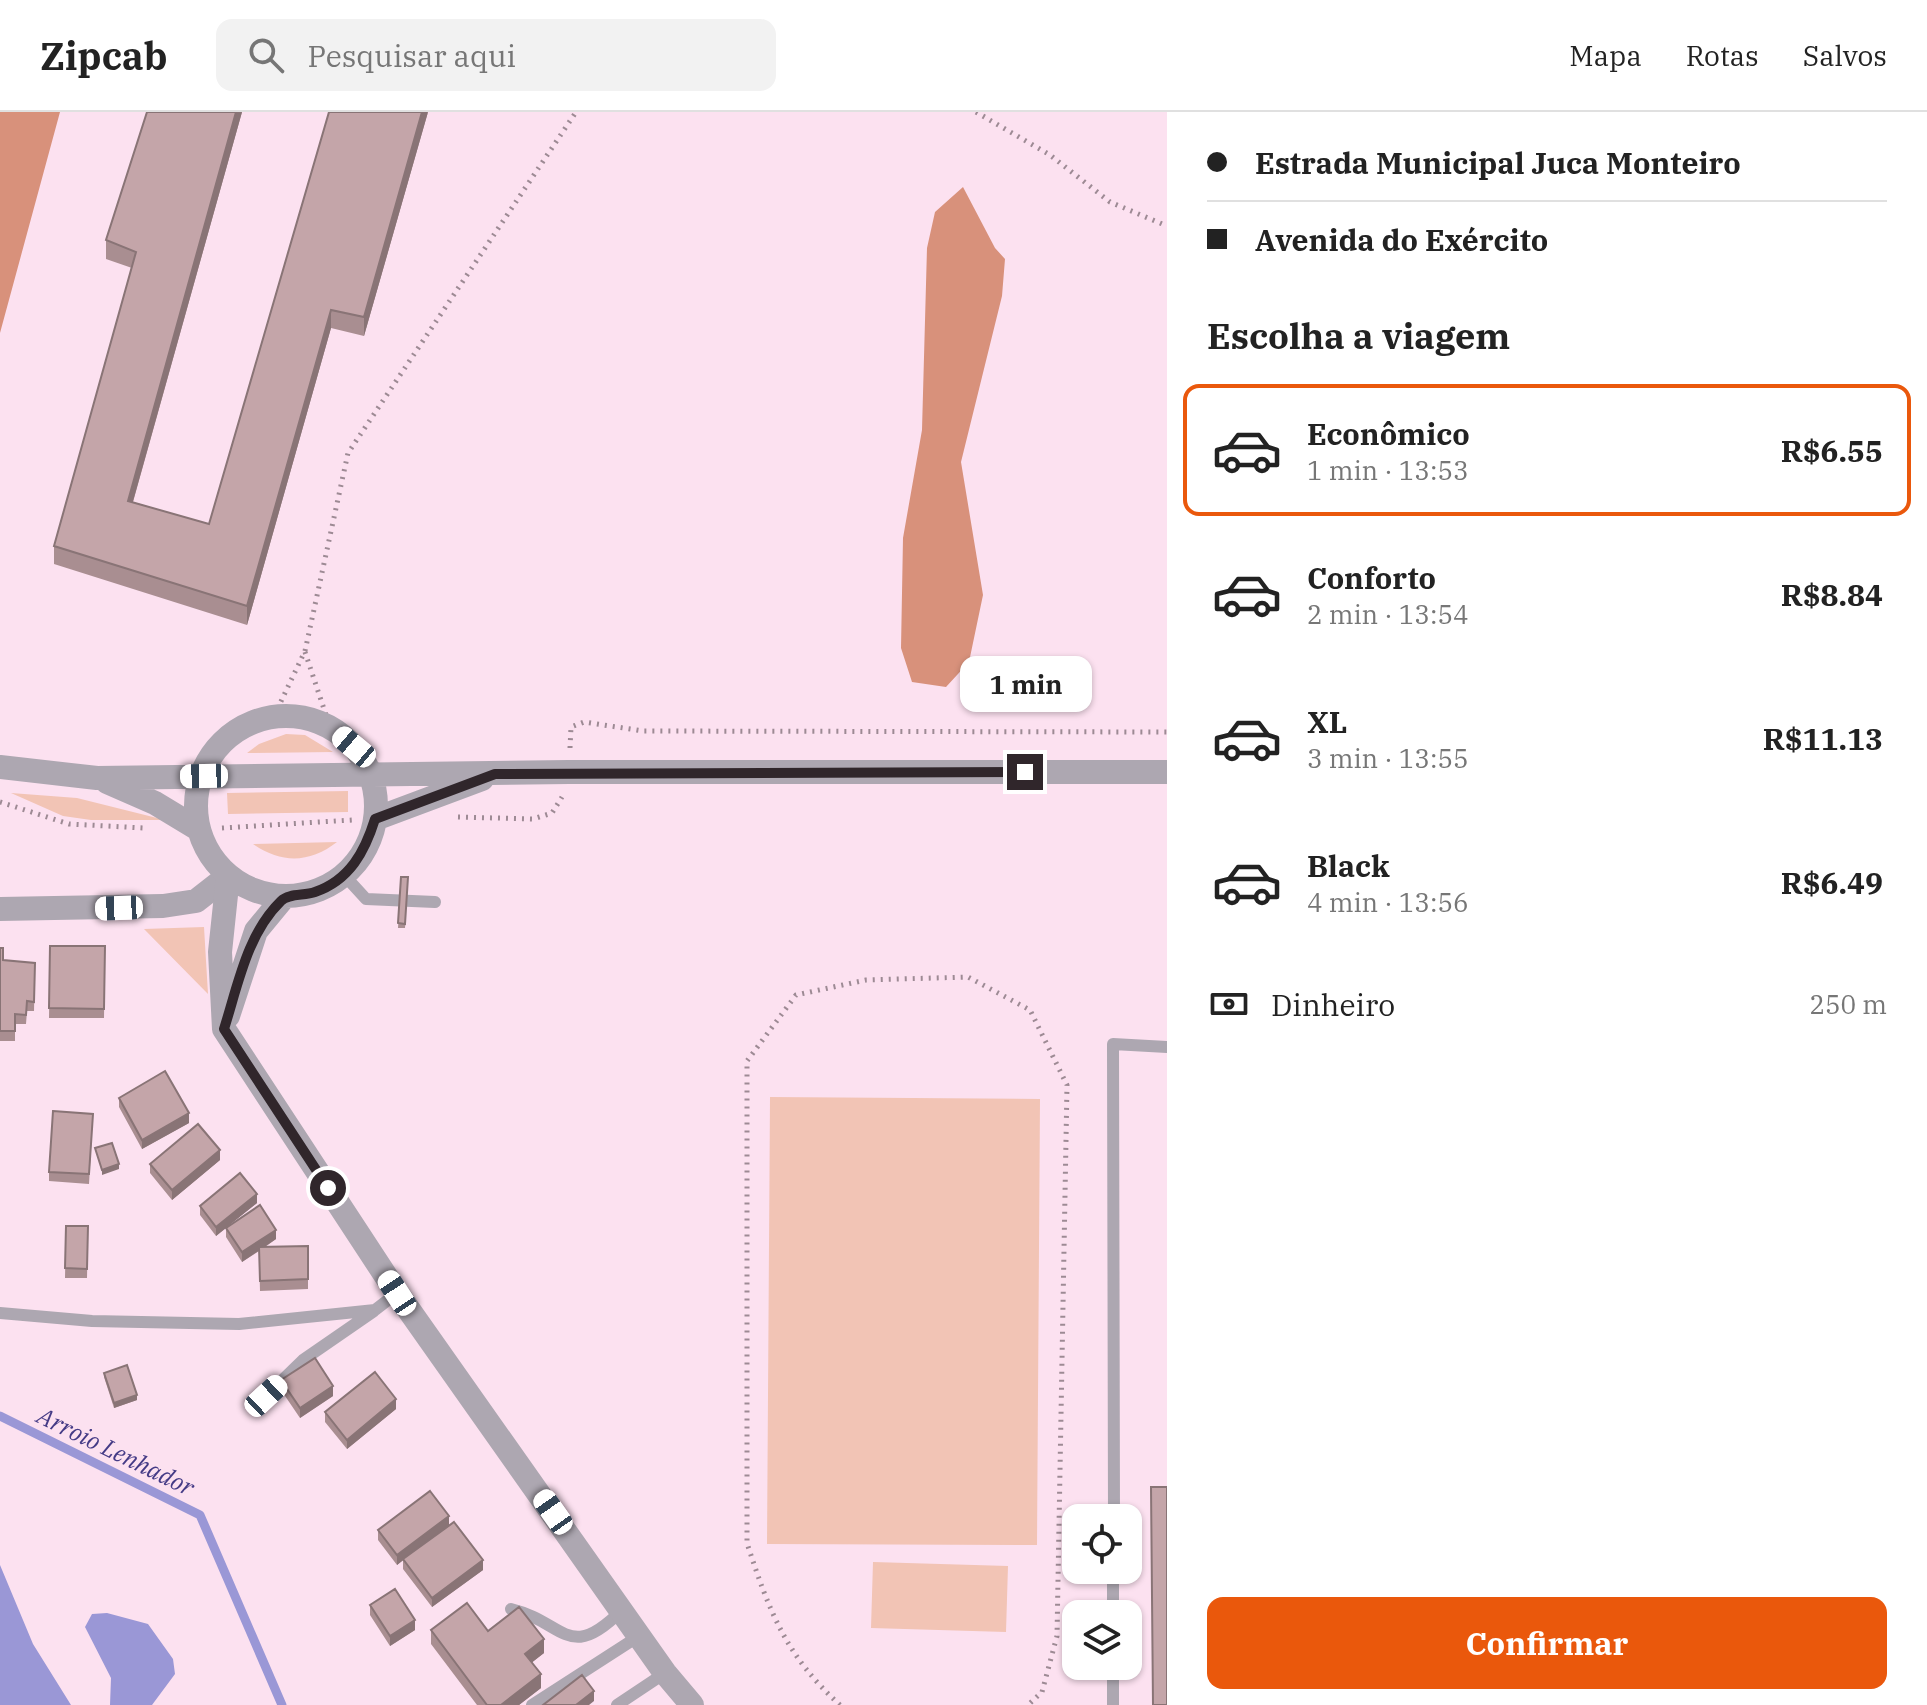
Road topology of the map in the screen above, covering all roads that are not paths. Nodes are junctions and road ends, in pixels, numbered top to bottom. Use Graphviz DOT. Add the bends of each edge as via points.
graph roads {
  1 [pos="0,767"];
  2 [pos="1167,772"];
  3 [pos="495,774"];
  4 [pos="370,775"];
  5 [pos="204,776"];
  6 [pos="97,778"];
  7 [pos="375,819"];
  8 [pos="198,829"];
  9 [pos="344,875"];
  10 [pos="228,876"];
  11 [pos="284,897"];
  12 [pos="435,902"];
  13 [pos="0,909"];
  14 [pos="224,1029"];
  15 [pos="1167,1047"];
  16 [pos="397,1293"];
  17 [pos="375,1310"];
  18 [pos="0,1313"];
  19 [pos="266,1396"];
  20 [pos="1114,1504"];
  21 [pos="511,1609"];
  22 [pos="622,1610"];
  23 [pos="639,1636"];
  24 [pos="665,1673"];
  25 [pos="1113,1680"];
  26 [pos="689,1704"];
  27 [pos="532,1705"];
  28 [pos="617,1705"];
  29 [pos="1113,1705"];
  1 -- 6 [label="street"];
  2 -- 3 [label="street"];
  3 -- 4 [label="street"];
  3 -- 7 [label="street"];
  4 -- 5 [label="street"];
  4 -- 5 [label="street" via="354,747 330,727 302,716 274,716 223,738"];
  4 -- 7 [label="street"];
  5 -- 6 [label="street"];
  5 -- 8 [label="street" via="195,798"];
  6 -- 8 [label="street"];
  7 -- 9 [label="street" via="365,850"];
  8 -- 10 [label="street" via="209,855"];
  9 -- 11 [label="street" via="316,892"];
  9 -- 12 [label="lane" via="366,899"];
  10 -- 11 [label="street" via="254,892"];
  10 -- 13 [label="street" via="196,901"];
  10 -- 14 [label="street" via="220,952"];
  11 -- 14 [label="street" via="256,931"];
  14 -- 16 [label="street"];
  15 -- 20 [label="lane" via="1113,1044"];
  16 -- 17 [label="lane"];
  16 -- 22 [label="street"];
  17 -- 18 [label="lane" via="239,1324"];
  17 -- 19 [label="lane" via="303,1360"];
  21 -- 22 [label="lane" via="566,1635 586,1637"];
  22 -- 23 [label="street"];
  23 -- 24 [label="street"];
  23 -- 27 [label="lane"];
  24 -- 26 [label="street"];
  24 -- 28 [label="lane"];
  25 -- 29 [label="lane"];
}
